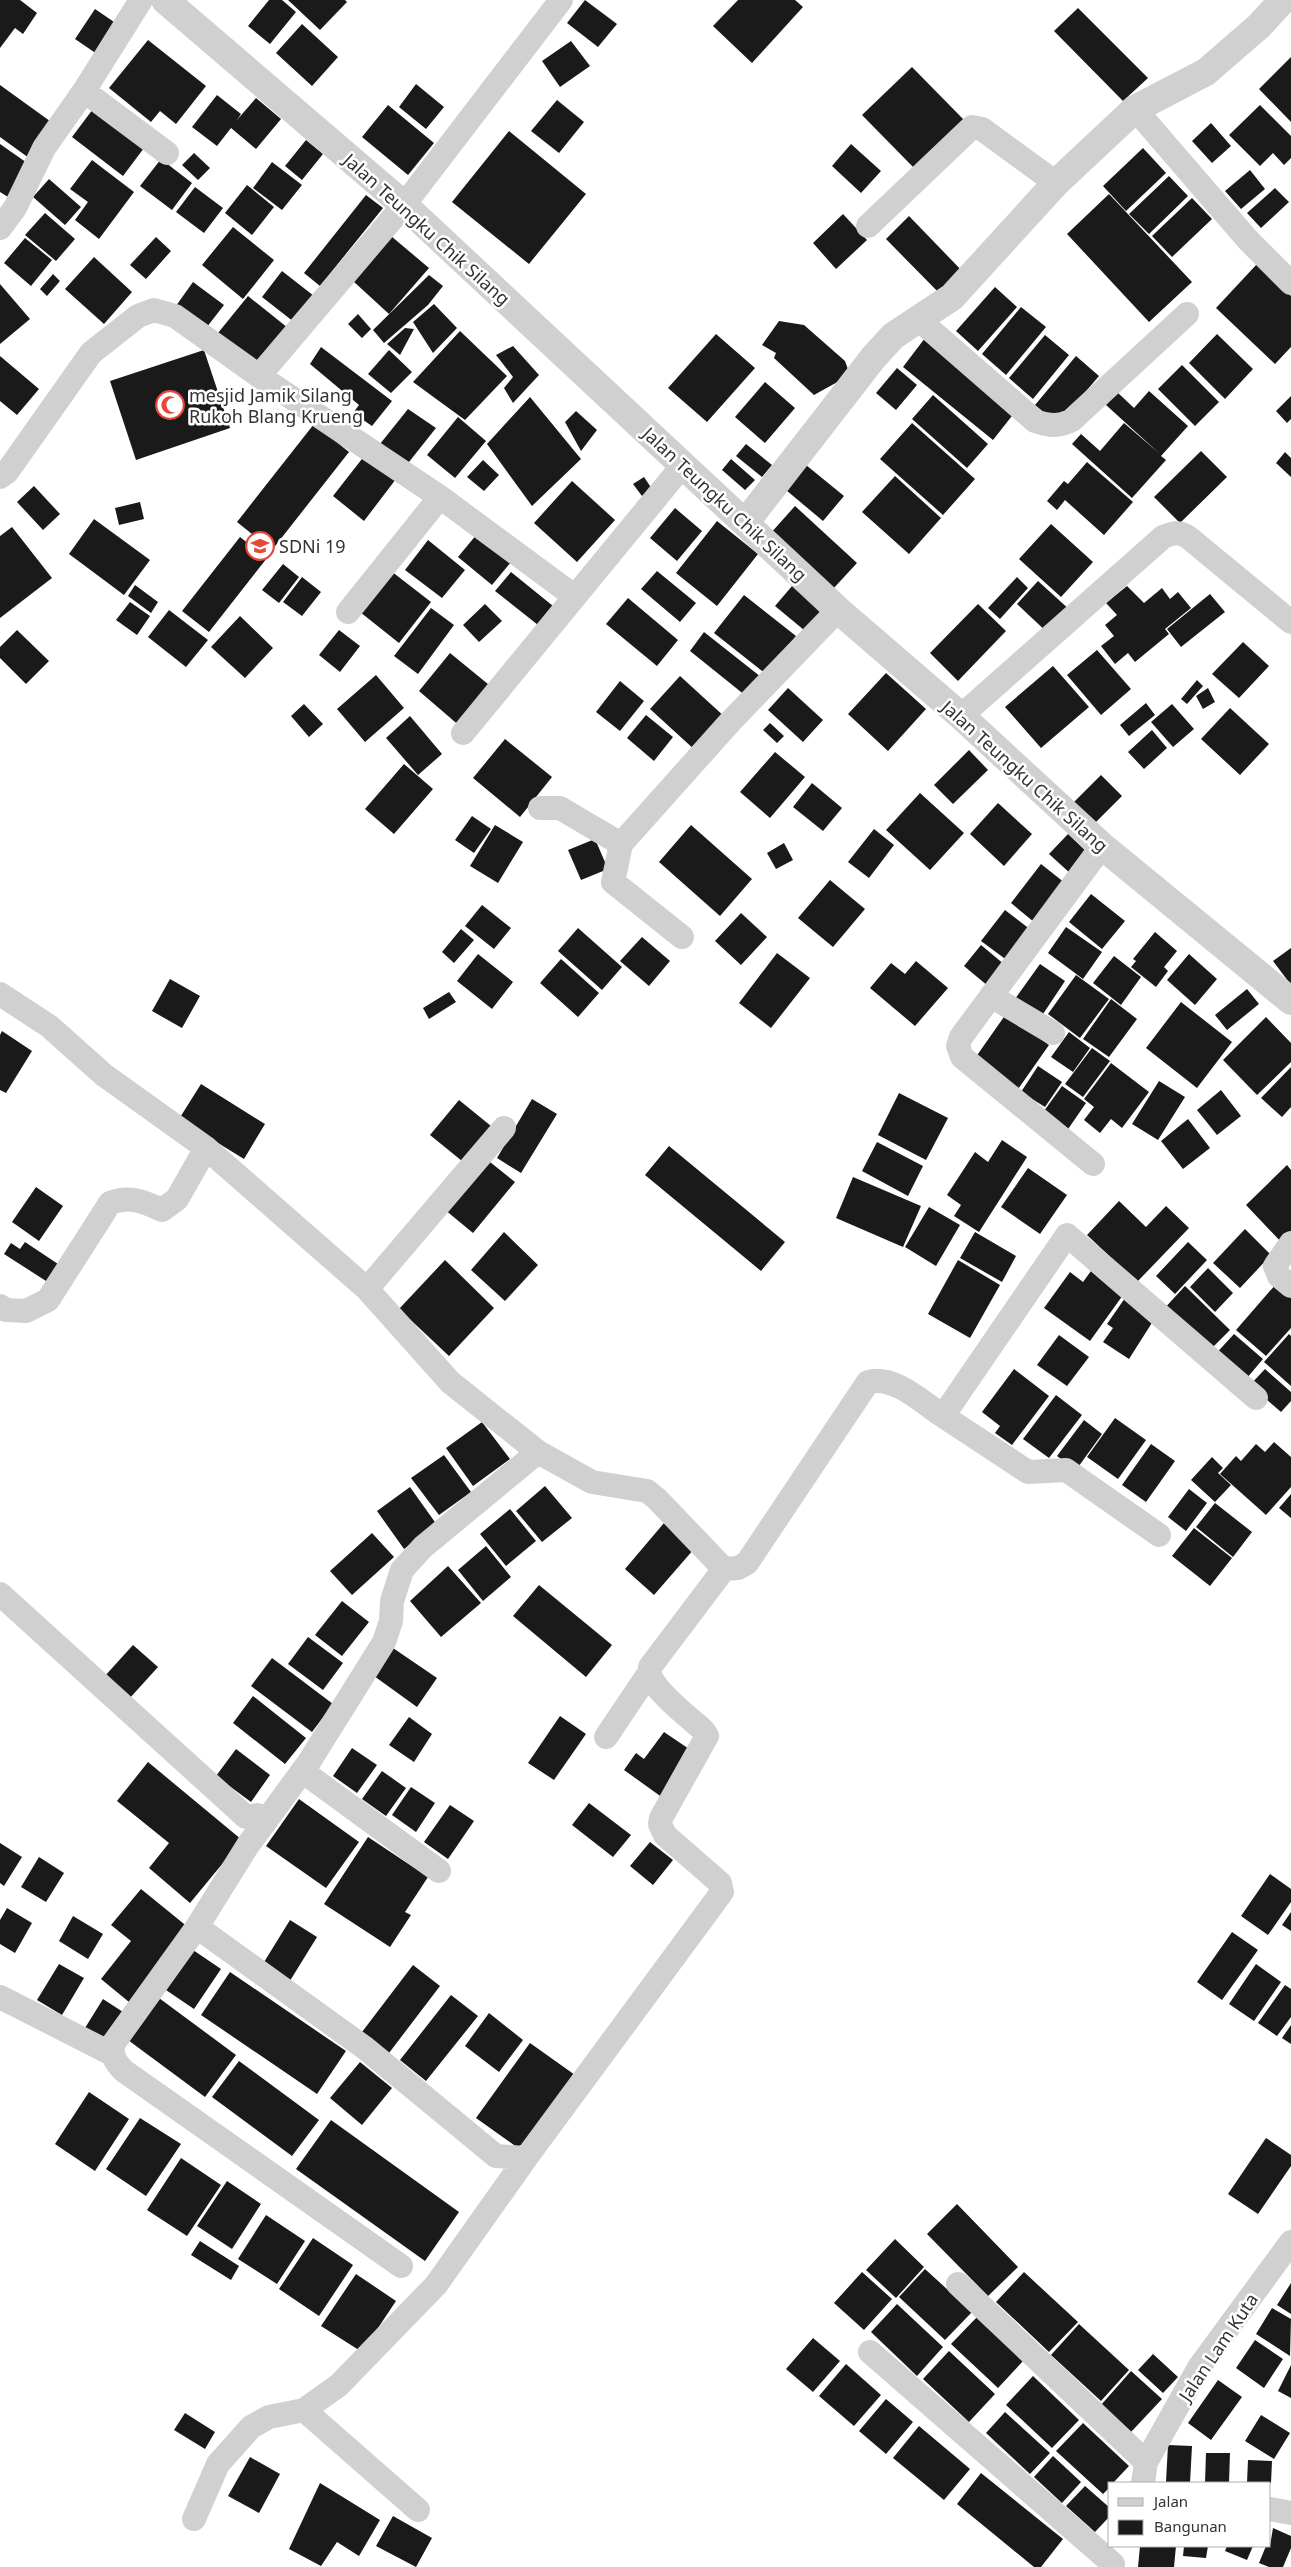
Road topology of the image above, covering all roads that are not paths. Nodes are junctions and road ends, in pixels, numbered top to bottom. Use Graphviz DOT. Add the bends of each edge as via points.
graph roads {
  1 [pos="141,0"];
  2 [pos="165,0"];
  3 [pos="561,0"];
  4 [pos="1283,0"];
  5 [pos="84,91"];
  6 [pos="1134,109"];
  7 [pos="167,153"];
  8 [pos="1056,183"];
  9 [pos="404,205"];
  10 [pos="868,226"];
  11 [pos="0,228"];
  12 [pos="1291,283"];
  13 [pos="1187,314"];
  14 [pos="919,320"];
  15 [pos="259,376"];
  16 [pos="683,465"];
  17 [pos="0,477"];
  18 [pos="440,497"];
  19 [pos="745,523"];
  20 [pos="574,596"];
  21 [pos="838,610"];
  22 [pos="348,612"];
  23 [pos="1291,622"];
  24 [pos="961,716"];
  25 [pos="463,733"];
  26 [pos="540,808"];
  27 [pos="621,844"];
  28 [pos="1102,846"];
  29 [pos="682,937"];
  30 [pos="0,994"];
  31 [pos="991,996"];
  32 [pos="1291,1001"];
  33 [pos="1053,1033"];
  34 [pos="504,1128"];
  35 [pos="206,1148"];
  36 [pos="1093,1164"];
  37 [pos="1291,1243"];
  38 [pos="1291,1286"];
  39 [pos="367,1289"];
  40 [pos="0,1306"];
  41 [pos="1256,1398"];
  42 [pos="944,1416"];
  43 [pos="538,1452"];
  44 [pos="1159,1535"];
  45 [pos="724,1569"];
  46 [pos="0,1594"];
  47 [pos="649,1673"];
  48 [pos="606,1737"];
  49 [pos="302,1771"];
  50 [pos="268,1818"];
  51 [pos="439,1871"];
  52 [pos="197,1927"];
  53 [pos="0,1997"];
  54 [pos="112,2054"];
  55 [pos="526,2158"];
  56 [pos="1291,2242"];
  57 [pos="402,2266"];
  58 [pos="958,2284"];
  59 [pos="870,2352"];
  60 [pos="304,2410"];
  61 [pos="1144,2473"];
  62 [pos="1271,2509"];
  63 [pos="418,2510"];
  64 [pos="1291,2513"];
  65 [pos="194,2520"];
  66 [pos="1115,2559"];
  1 -- 5 [label="street"];
  2 -- 9 [label="street, Jalan Teungku Chik Silang"];
  3 -- 9 [label="street"];
  4 -- 6 [label="street" via="1259,26 1206,72"];
  5 -- 7 [label="street"];
  5 -- 11 [label="street" via="44,148 15,208"];
  6 -- 8 [label="street"];
  6 -- 12 [label="street" via="1248,240"];
  8 -- 10 [label="street" via="982,129 972,126"];
  8 -- 14 [label="street" via="952,297"];
  9 -- 15 [label="street"];
  9 -- 16 [label="street, Jalan Teungku Chik Silang"];
  13 -- 14 [label="street" via="1072,420 1063,425 1047,426 1028,415"];
  14 -- 19 [label="street" via="893,336 873,358"];
  15 -- 17 [label="street" via="175,316 154,310 138,316 90,353 7,472"];
  15 -- 18 [label="street"];
  16 -- 19 [label="street, Jalan Teungku Chik Silang"];
  16 -- 20 [label="street"];
  18 -- 20 [label="street"];
  18 -- 22 [label="street"];
  19 -- 21 [label="street, Jalan Teungku Chik Silang"];
  20 -- 25 [label="street"];
  21 -- 24 [label="street, Jalan Teungku Chik Silang"];
  21 -- 27 [label="street" via="730,722"];
  23 -- 24 [label="street" via="1188,537 1180,532 1173,533 1163,537"];
  24 -- 28 [label="street, Jalan Teungku Chik Silang"];
  26 -- 27 [label="street" via="560,808"];
  27 -- 29 [label="street" via="613,882"];
  28 -- 31 [label="street"];
  28 -- 32 [label="street, Jalan Teungku Chik Silang"];
  30 -- 35 [label="street" via="50,1026 104,1075"];
  31 -- 33 [label="street"];
  31 -- 36 [label="street" via="961,1037 958,1046 962,1056"];
  34 -- 39 [label="street"];
  35 -- 39 [label="street"];
  35 -- 40 [label="street" via="177,1199 162,1210 138,1200 123,1198 110,1203 48,1300 26,1310 6,1310"];
  37 -- 38 [label="street" via="1275,1266"];
  39 -- 43 [label="street" via="450,1382"];
  41 -- 42 [label="street" via="1067,1235"];
  42 -- 44 [label="street" via="1028,1472 1066,1470"];
  42 -- 45 [label="street" via="891,1383 878,1379 868,1382 747,1563 738,1568"];
  43 -- 45 [label="street" via="592,1482 647,1491"];
  43 -- 49 [label="street" via="423,1547 402,1570 384,1642"];
  45 -- 47 [label="street" via="650,1667"];
  46 -- 50 [label="street" via="246,1817"];
  47 -- 48 [label="street"];
  47 -- 55 [label="street" via="656,1686 707,1736 661,1818 661,1830 720,1883 722,1892"];
  49 -- 50 [label="street"];
  49 -- 51 [label="street"];
  50 -- 52 [label="street"];
  52 -- 54 [label="street" via="113,2044"];
  52 -- 55 [label="street" via="365,2048 496,2156"];
  53 -- 54 [label="street"];
  54 -- 57 [label="street" via="115,2063 124,2071"];
  55 -- 60 [label="street" via="436,2285 339,2385"];
  56 -- 61 [label="street, Jalan Lam Kuta" via="1200,2366"];
  58 -- 61 [label="street"];
  59 -- 66 [label="street"];
  60 -- 63 [label="street"];
  60 -- 65 [label="street" via="269,2416 251,2427 218,2464"];
  62 -- 64 [label="street"];
}
